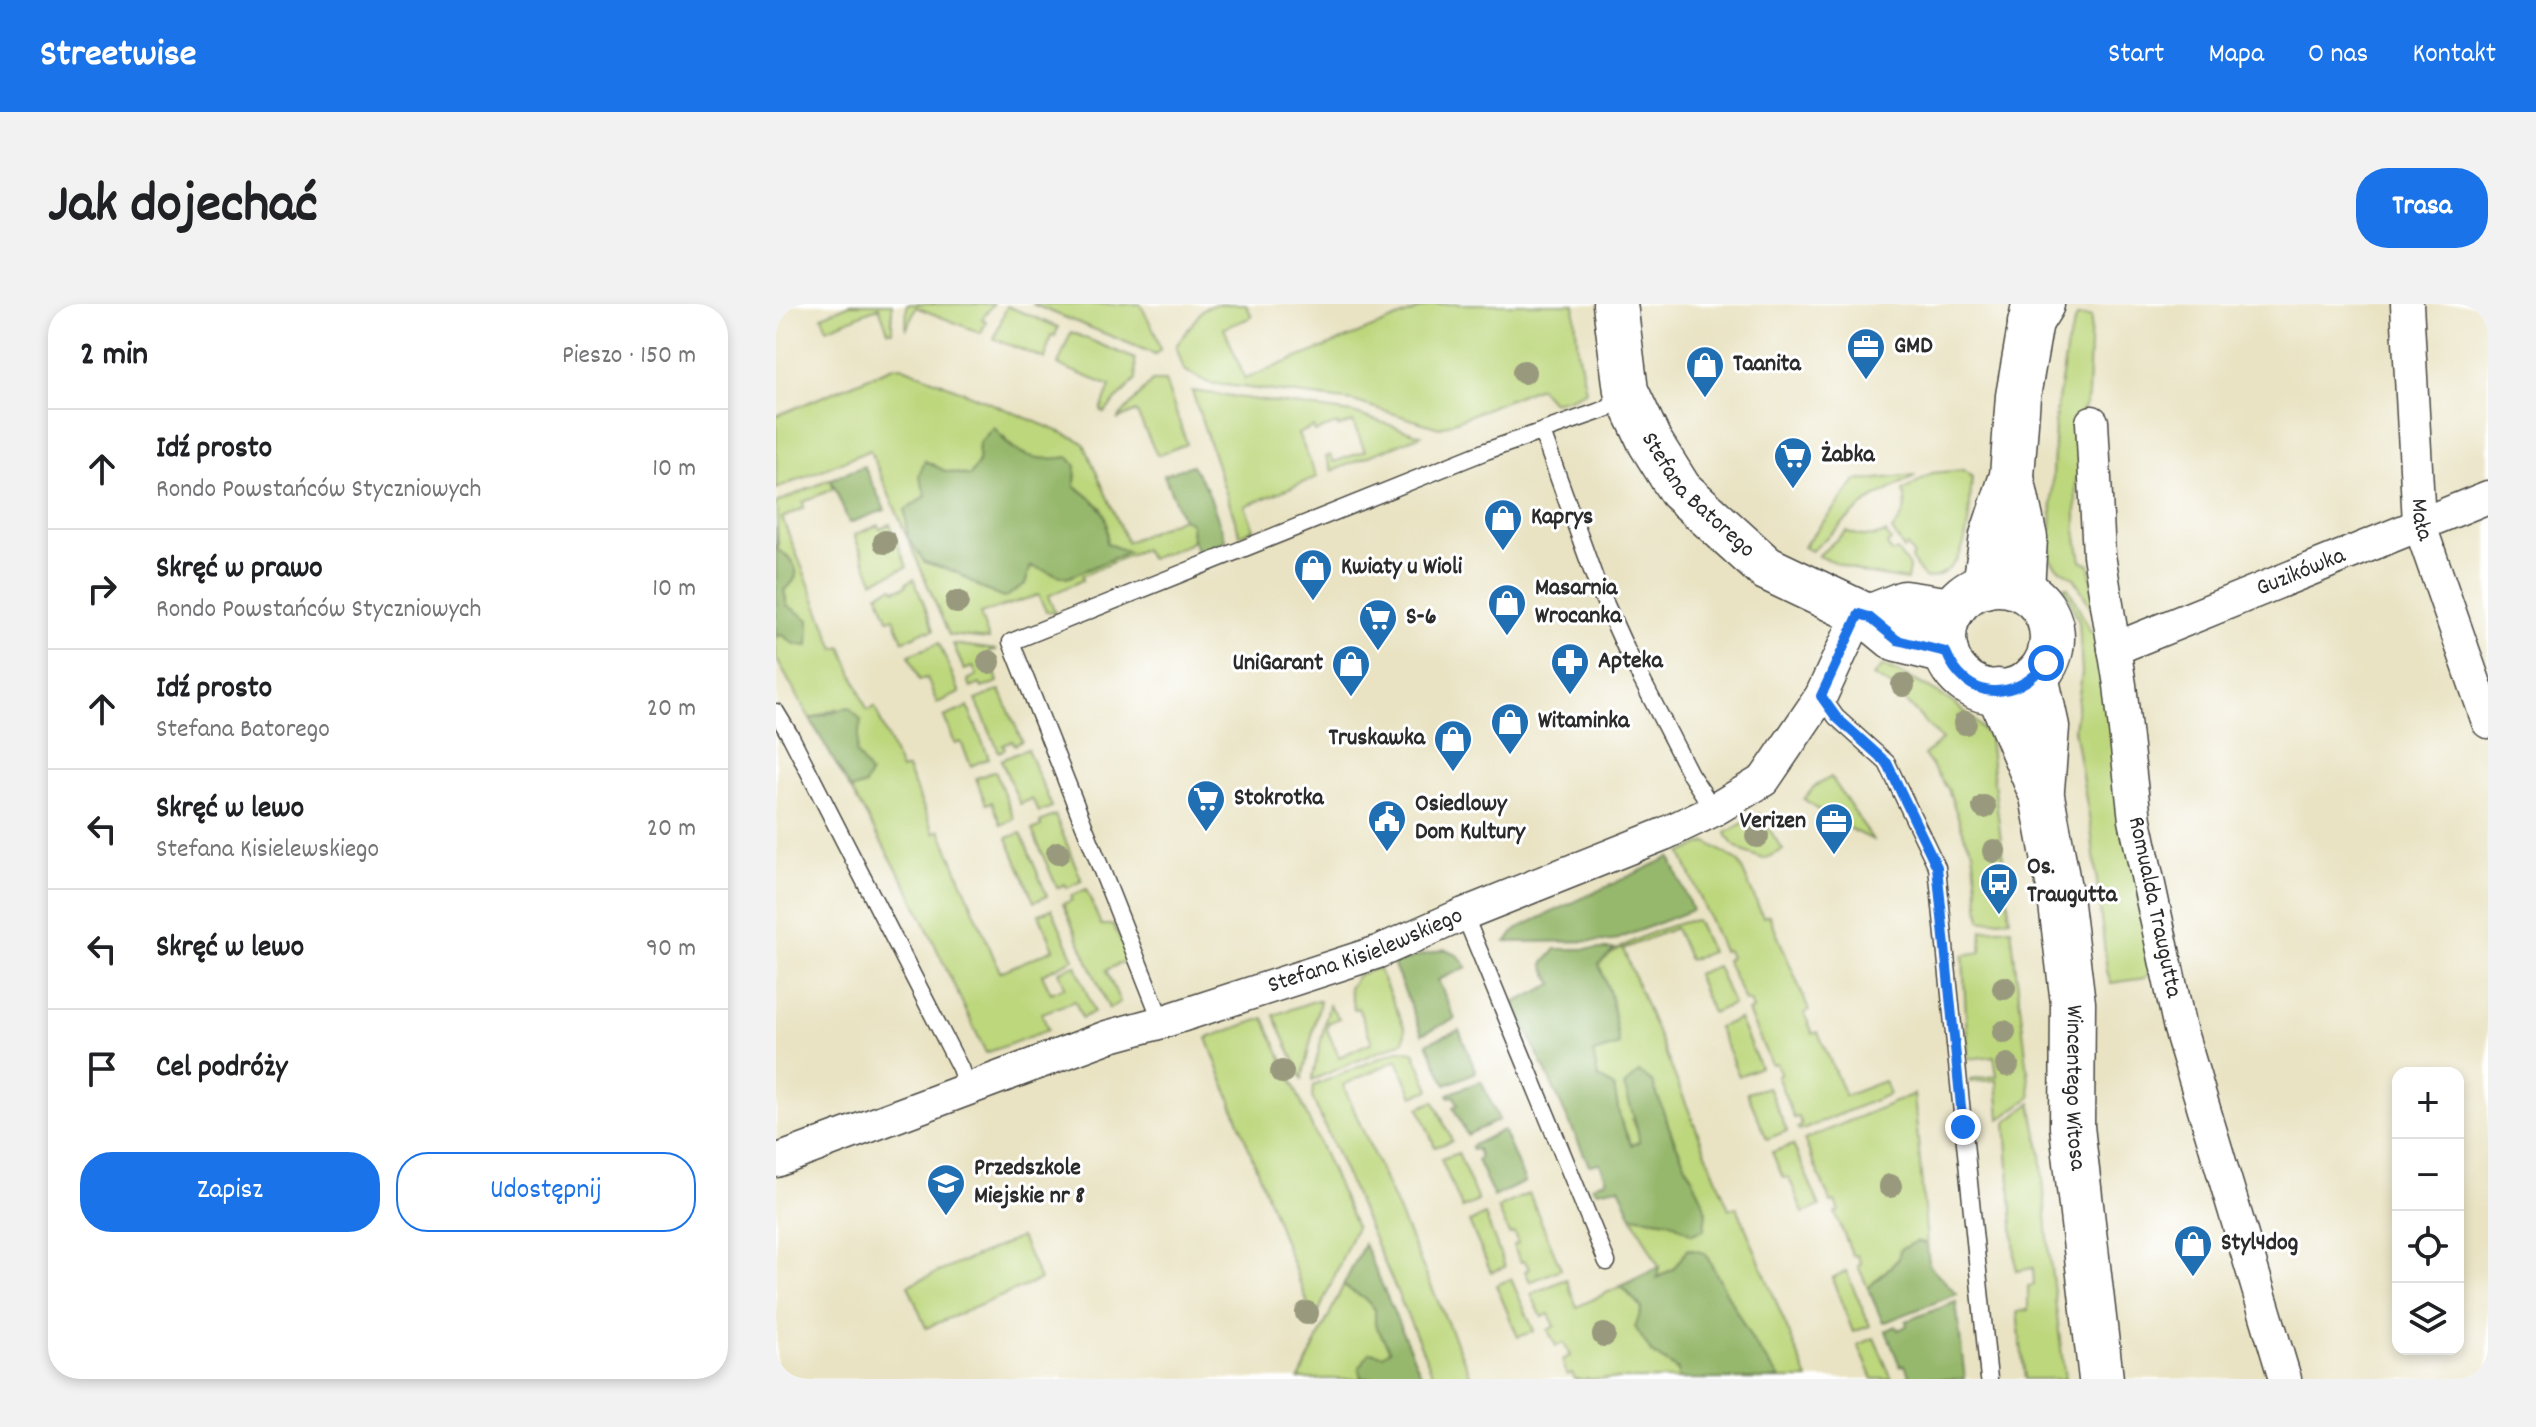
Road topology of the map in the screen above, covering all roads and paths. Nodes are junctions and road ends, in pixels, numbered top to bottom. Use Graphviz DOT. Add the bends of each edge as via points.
graph roads {
  1 [pos="1615,304"];
  2 [pos="2407,304"];
  3 [pos="2034,309"];
  4 [pos="1626,391"];
  5 [pos="2092,422"];
  6 [pos="1542,432"];
  7 [pos="2488,497"];
  8 [pos="2419,523"];
  9 [pos="1986,595"];
  10 [pos="1864,615"];
  11 [pos="2114,649"];
  12 [pos="1946,652"];
  13 [pos="2017,684"];
  14 [pos="1821,696"];
  15 [pos="776,712"];
  16 [pos="2488,722"];
  17 [pos="1714,810"];
  18 [pos="1464,914"];
  19 [pos="1162,1022"];
  20 [pos="967,1088"];
  21 [pos="776,1161"];
  22 [pos="1607,1262"];
  23 [pos="1989,1379"];
  24 [pos="2101,1379"];
  25 [pos="2285,1379"];
  1 -- 4 [label="street, Stefana Batorego"];
  2 -- 8 [label="street, Mała"];
  3 -- 9 [label="street" via="2018,396 2012,476 2025,538"];
  4 -- 6 [label="lane" via="1606,409"];
  4 -- 10 [label="street, Stefana Batorego" via="1680,490 1766,568"];
  5 -- 11 [label="street, Romualda Traugutta" via="2099,555"];
  6 -- 17 [label="lane" via="1626,649"];
  6 -- 19 [label="lane" via="1011,642"];
  7 -- 8 [label="street, Guzikówka"];
  8 -- 11 [label="street, Guzikówka"];
  8 -- 16 [label="street, Mała"];
  9 -- 10 [label="street" via="1904,603"];
  9 -- 12 [label="street" via="1945,631"];
  9 -- 13 [label="street" via="2036,599 2046,613 2051,647 2046,663"];
  10 -- 12 [label="street, Stefana Batorego" via="1897,640"];
  10 -- 14 [label="street, Stefana Kisielewskiego"];
  11 -- 25 [label="street, Romualda Traugutta" via="2135,820 2180,1029"];
  12 -- 13 [label="street" via="1960,677 1974,686"];
  13 -- 24 [label="street, Wincentego Witosa" via="2059,888 2073,1003 2072,1127"];
  14 -- 17 [label="street, Stefana Kisielewskiego" via="1764,780"];
  14 -- 23 [label="lane" via="1836,717 1887,763 1937,867"];
  15 -- 20 [label="lane"];
  17 -- 18 [label="street, Stefana Kisielewskiego"];
  18 -- 19 [label="street, Stefana Kisielewskiego" via="1378,952"];
  18 -- 22 [label="lane"];
  19 -- 20 [label="street, Stefana Kisielewskiego"];
  20 -- 21 [label="street, Stefana Kisielewskiego"];
}
